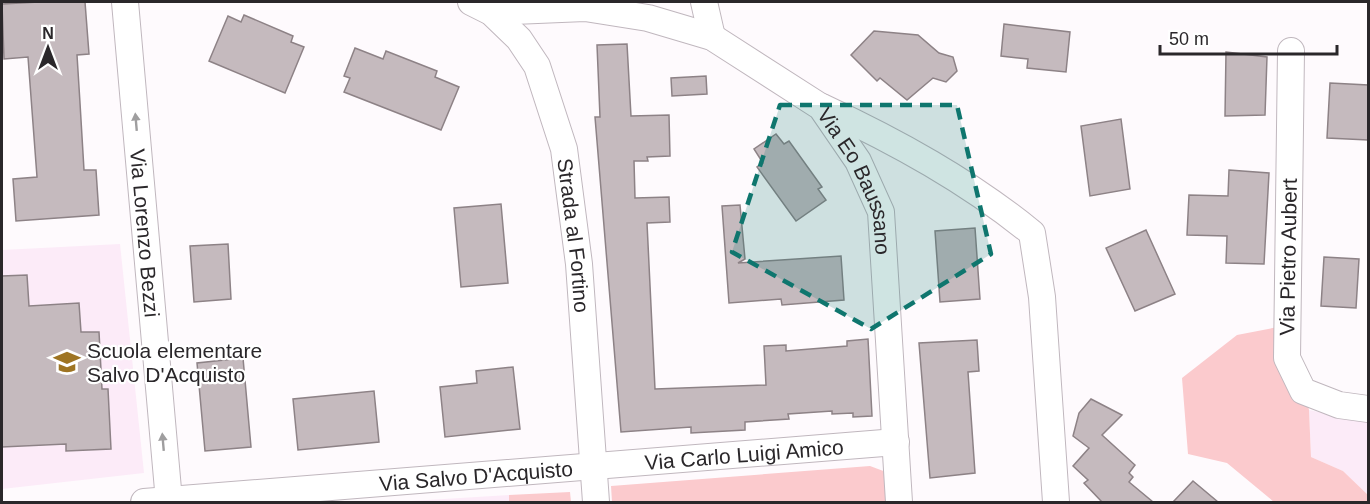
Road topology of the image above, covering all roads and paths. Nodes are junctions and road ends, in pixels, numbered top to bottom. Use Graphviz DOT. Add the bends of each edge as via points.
graph roads {
  1 [pos="125,2"];
  2 [pos="704,2"];
  3 [pos="481,7"];
  4 [pos="712,37"];
  5 [pos="1291,51"];
  6 [pos="821,107"];
  7 [pos="1368,409"];
  8 [pos="896,442"];
  9 [pos="593,467"];
  10 [pos="156,502"];
  11 [pos="596,502"];
  12 [pos="899,502"];
  13 [pos="1056,502"];
  10 -- 1 [label="street, Via Lorenzo Bezzi, one-way"];
  2 -- 4 [label="street"];
  3 -- 4 [label="street, Via Eo Baussano" via="585,8 648,18"];
  3 -- 9 [label="street, Strada al Fortino" via="519,39 537,66 564,149 579,264"];
  4 -- 6 [label="street, Via Eo Baussano"];
  5 -- 7 [label="street, Via Pietro Aubert" via="1287,357 1303,390 1339,405"];
  6 -- 8 [label="street, Via Eo Baussano" via="858,161 881,212"];
  6 -- 13 [label="street" via="889,138 991,200 1032,233 1042,297"];
  8 -- 9 [label="street, Via Carlo Luigi Amico"];
  8 -- 12 [label="street, Via Eo Baussano"];
  9 -- 10 [label="street, Via Salvo D'Acquisto"];
  9 -- 11 [label="street, Strada al Fortino"];
}
